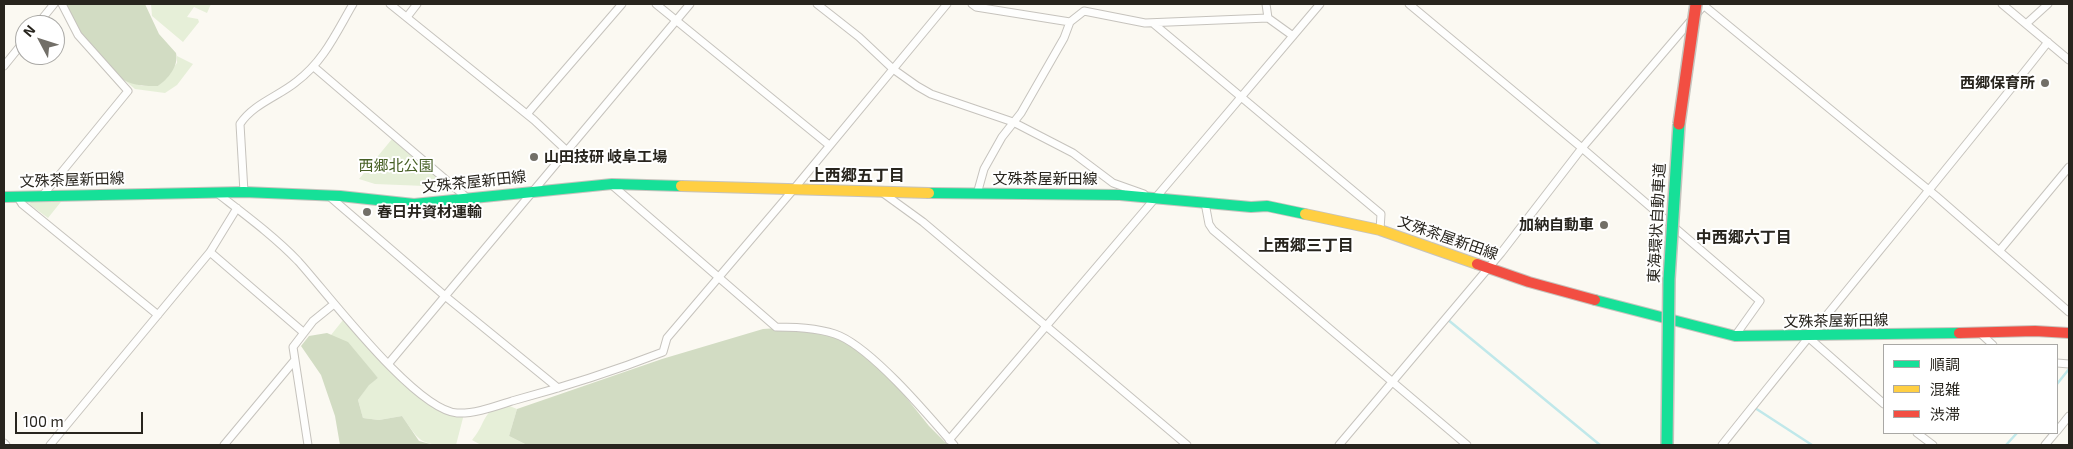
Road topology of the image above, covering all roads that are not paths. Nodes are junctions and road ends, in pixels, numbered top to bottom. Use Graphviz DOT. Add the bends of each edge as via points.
graph roads {
  1 [pos="54,4"];
  2 [pos="62,4"];
  3 [pos="353,4"];
  4 [pos="390,4"];
  5 [pos="417,4"];
  6 [pos="622,4"];
  7 [pos="656,4"];
  8 [pos="690,4"];
  9 [pos="817,4"];
  10 [pos="947,4"];
  11 [pos="972,4"];
  12 [pos="1266,4"];
  13 [pos="1320,4"];
  14 [pos="1409,4"];
  15 [pos="1702,4"];
  16 [pos="2002,4"];
  17 [pos="2048,4"];
  18 [pos="45,15"];
  19 [pos="407,17"];
  20 [pos="1268,18"];
  21 [pos="677,20"];
  22 [pos="1070,22"];
  23 [pos="1154,24"];
  24 [pos="2026,24"];
  25 [pos="1292,36"];
  26 [pos="2048,42"];
  27 [pos="15,52"];
  28 [pos="2069,60"];
  29 [pos="4,66"];
  30 [pos="314,67"];
  31 [pos="892,69"];
  32 [pos="1243,97"];
  33 [pos="527,114"];
  34 [pos="1013,122"];
  35 [pos="829,144"];
  36 [pos="1582,148"];
  37 [pos="567,151"];
  38 [pos="2069,167"];
  39 [pos="612,184"];
  40 [pos="534,190"];
  41 [pos="794,190"];
  42 [pos="244,192"];
  43 [pos="1930,192"];
  44 [pos="216,193"];
  45 [pos="883,193"];
  46 [pos="977,194"];
  47 [pos="43,195"];
  48 [pos="327,195"];
  49 [pos="17,196"];
  50 [pos="4,197"];
  51 [pos="466,197"];
  52 [pos="1153,198"];
  53 [pos="1205,203"];
  54 [pos="237,208"];
  55 [pos="1380,230"];
  56 [pos="2000,250"];
  57 [pos="210,252"];
  58 [pos="1486,268"];
  59 [pos="720,277"];
  60 [pos="445,296"];
  61 [pos="334,304"];
  62 [pos="2069,312"];
  63 [pos="158,315"];
  64 [pos="1046,326"];
  65 [pos="303,332"];
  66 [pos="1980,333"];
  67 [pos="2069,333"];
  68 [pos="1735,336"];
  69 [pos="1808,337"];
  70 [pos="1992,344"];
  71 [pos="294,361"];
  72 [pos="389,363"];
  73 [pos="1392,381"];
  74 [pos="558,388"];
  75 [pos="1883,403"];
  76 [pos="2069,416"];
  77 [pos="2058,430"];
  78 [pos="1918,434"];
  79 [pos="2054,434"];
  80 [pos="952,442"];
  81 [pos="50,445"];
  82 [pos="224,445"];
  83 [pos="308,445"];
  84 [pos="1187,445"];
  85 [pos="1339,445"];
  86 [pos="1467,445"];
  87 [pos="1667,445"];
  88 [pos="1722,445"];
  89 [pos="1933,445"];
  90 [pos="2045,445"];
  1 -- 18 [label="street"];
  2 -- 47 [label="street" via="78,35 128,91"];
  3 -- 30 [label="street" via="332,43"];
  4 -- 19 [label="street"];
  5 -- 19 [label="street"];
  6 -- 33 [label="street"];
  7 -- 21 [label="street"];
  8 -- 21 [label="street"];
  9 -- 31 [label="street" via="859,37"];
  10 -- 31 [label="street"];
  11 -- 22 [label="street"];
  12 -- 20 [label="street"];
  13 -- 25 [label="street"];
  14 -- 36 [label="street"];
  15 -- 36 [label="street"];
  15 -- 43 [label="street"];
  15 -- 87 [label="main road, 東海環状自動車道, bridge" via="1678,127 1668,300"];
  16 -- 24 [label="street"];
  17 -- 24 [label="street"];
  19 -- 33 [label="street"];
  20 -- 23 [label="street"];
  20 -- 25 [label="street"];
  21 -- 35 [label="street"];
  21 -- 37 [label="street"];
  22 -- 23 [label="street" via="1084,10"];
  22 -- 34 [label="street" via="1064,38"];
  23 -- 32 [label="street"];
  24 -- 26 [label="street"];
  25 -- 32 [label="street"];
  26 -- 28 [label="street"];
  26 -- 43 [label="street"];
  27 -- 29 [label="street"];
  30 -- 42 [label="street" via="295,84 264,102 240,124"];
  30 -- 51 [label="street"];
  31 -- 34 [label="street" via="931,94"];
  31 -- 35 [label="street"];
  32 -- 52 [label="street"];
  32 -- 55 [label="street" via="1381,214"];
  33 -- 37 [label="street"];
  34 -- 46 [label="street" via="984,169"];
  34 -- 52 [label="street" via="1073,153 1113,183"];
  35 -- 41 [label="street"];
  36 -- 58 [label="street"];
  36 -- 68 [label="street" via="1760,301"];
  37 -- 40 [label="street"];
  38 -- 56 [label="street"];
  39 -- 40 [label="main road, 文殊茶屋新田線"];
  39 -- 41 [label="main road, 文殊茶屋新田線"];
  39 -- 59 [label="street"];
  40 -- 51 [label="main road, 文殊茶屋新田線"];
  40 -- 60 [label="street"];
  41 -- 45 [label="main road, 文殊茶屋新田線"];
  41 -- 59 [label="street"];
  42 -- 44 [label="main road, 文殊茶屋新田線"];
  42 -- 48 [label="main road, 文殊茶屋新田線"];
  43 -- 56 [label="street"];
  43 -- 69 [label="street"];
  44 -- 47 [label="main road, 文殊茶屋新田線"];
  44 -- 54 [label="street"];
  45 -- 46 [label="main road, 文殊茶屋新田線"];
  45 -- 64 [label="street" via="923,222"];
  46 -- 52 [label="main road, 文殊茶屋新田線"];
  47 -- 49 [label="main road, 文殊茶屋新田線"];
  48 -- 51 [label="main road, 文殊茶屋新田線" via="414,204"];
  48 -- 60 [label="street"];
  49 -- 50 [label="main road, 文殊茶屋新田線"];
  49 -- 63 [label="street" via="22,204"];
  52 -- 53 [label="main road, 文殊茶屋新田線"];
  52 -- 64 [label="street"];
  53 -- 55 [label="main road, 文殊茶屋新田線" via="1251,208 1267,206"];
  53 -- 73 [label="street" via="1213,230"];
  54 -- 57 [label="street"];
  54 -- 61 [label="street" via="297,260"];
  55 -- 58 [label="main road, 文殊茶屋新田線"];
  56 -- 62 [label="street"];
  57 -- 63 [label="street"];
  57 -- 65 [label="street"];
  58 -- 68 [label="main road, 文殊茶屋新田線" via="1663,319"];
  58 -- 73 [label="street"];
  59 -- 74 [label="street" via="667,338 664,352"];
  59 -- 80 [label="street" via="776,327 838,335 854,343 894,379"];
  60 -- 72 [label="street"];
  60 -- 74 [label="street"];
  61 -- 65 [label="street"];
  61 -- 72 [label="street"];
  63 -- 81 [label="street"];
  64 -- 80 [label="street"];
  64 -- 84 [label="street"];
  65 -- 71 [label="street" via="293,347"];
  66 -- 67 [label="main road, 文殊茶屋新田線"];
  66 -- 69 [label="main road, 文殊茶屋新田線"];
  66 -- 70 [label="street"];
  68 -- 69 [label="main road, 文殊茶屋新田線"];
  69 -- 75 [label="street"];
  69 -- 88 [label="street"];
  71 -- 82 [label="street"];
  71 -- 83 [label="street" via="298,369"];
  72 -- 74 [label="street" via="430,402 457,413 480,410"];
  73 -- 85 [label="street"];
  73 -- 86 [label="street"];
  76 -- 77 [label="street"];
  78 -- 89 [label="street"];
  79 -- 90 [label="street"];
}
